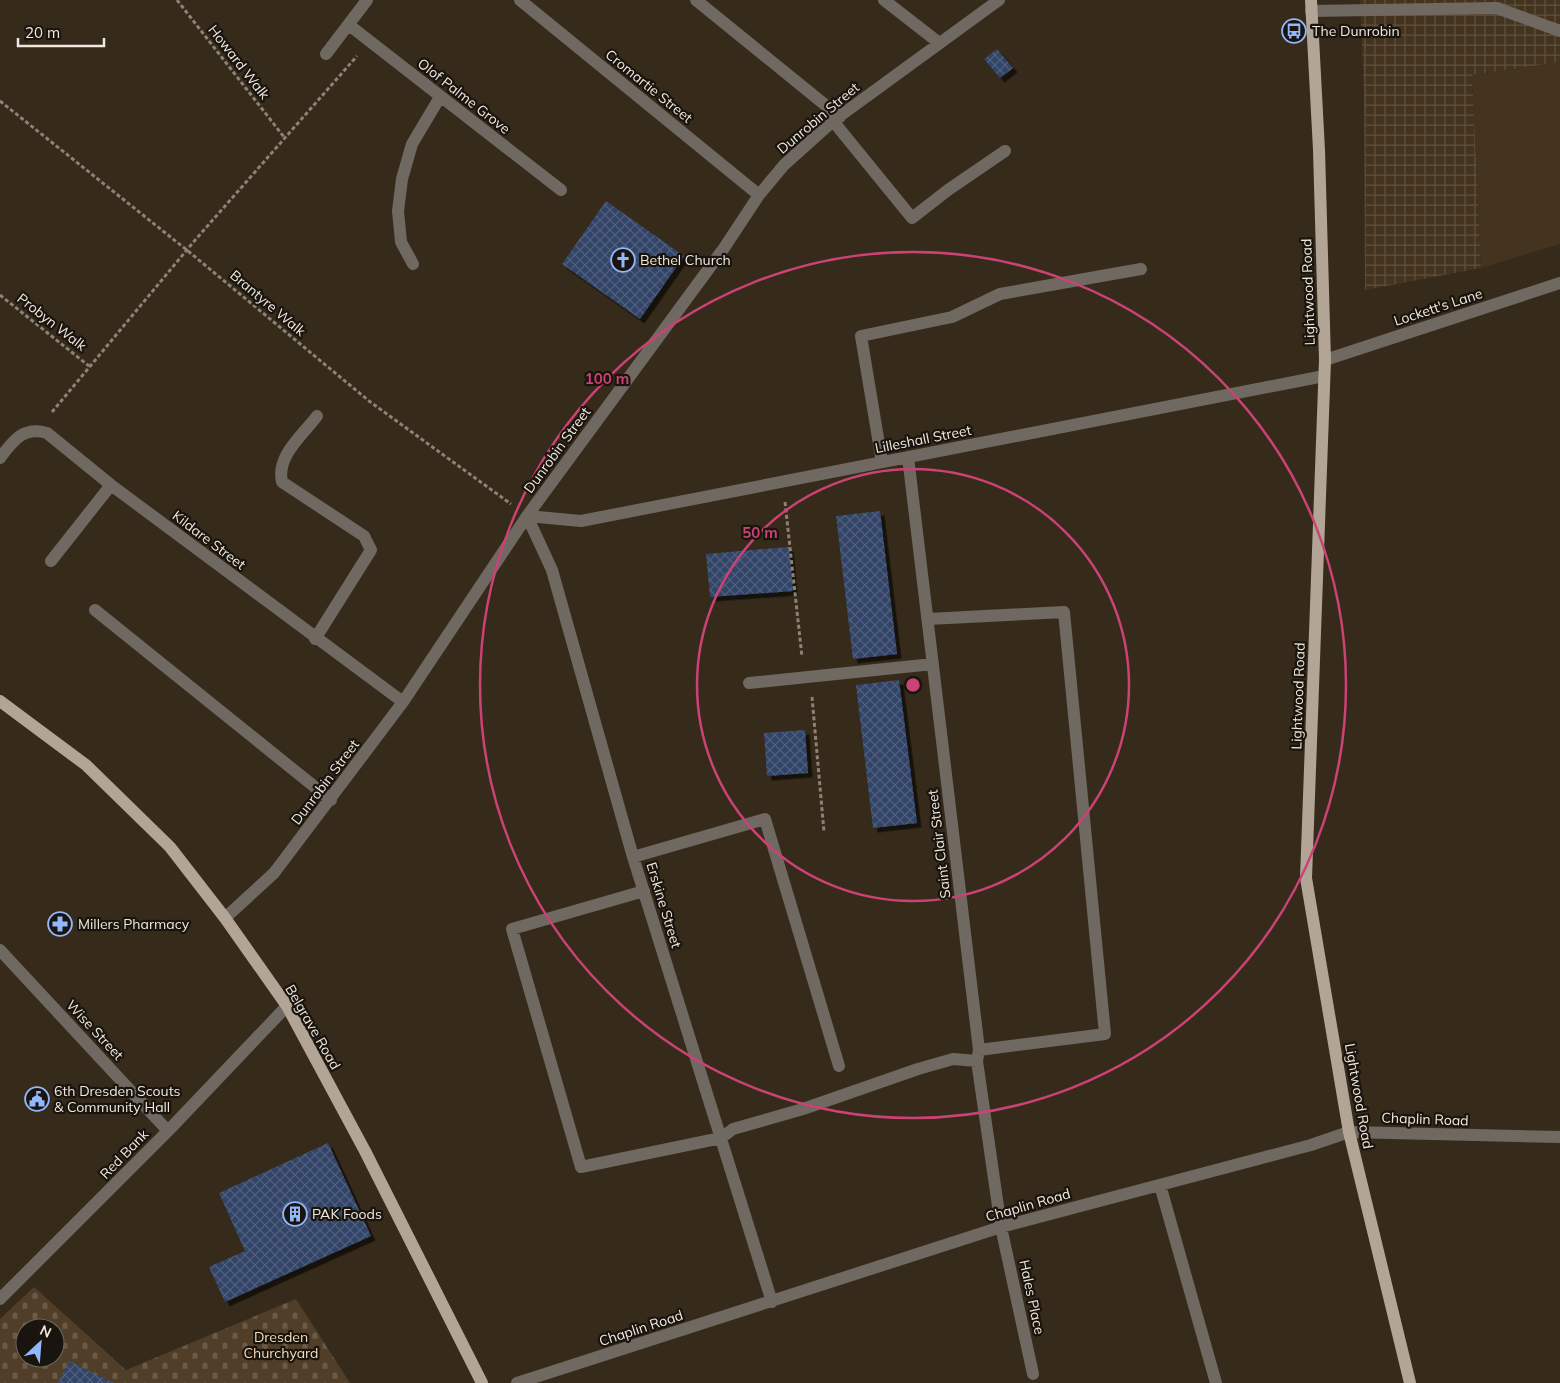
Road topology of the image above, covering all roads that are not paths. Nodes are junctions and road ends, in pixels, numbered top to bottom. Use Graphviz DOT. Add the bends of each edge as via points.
graph roads {
  1 [pos="368,0"];
  2 [pos="520,0"];
  3 [pos="696,0"];
  4 [pos="884,0"];
  5 [pos="999,0"];
  6 [pos="1311,5"];
  7 [pos="349,25"];
  8 [pos="1560,31"];
  9 [pos="938,42"];
  10 [pos="326,54"];
  11 [pos="440,97"];
  12 [pos="836,119"];
  13 [pos="1005,151"];
  14 [pos="561,190"];
  15 [pos="759,195"];
  16 [pos="413,264"];
  17 [pos="1141,269"];
  18 [pos="1560,283"];
  19 [pos="1325,360"];
  20 [pos="1324,376"];
  21 [pos="317,416"];
  22 [pos="908,457"];
  23 [pos="0,458"];
  24 [pos="882,462"];
  25 [pos="112,485"];
  26 [pos="527,516"];
  27 [pos="51,561"];
  28 [pos="95,610"];
  29 [pos="928,619"];
  30 [pos="315,639"];
  31 [pos="933,664"];
  32 [pos="749,684"];
  33 [pos="0,701"];
  34 [pos="403,702"];
  35 [pos="331,800"];
  36 [pos="633,857"];
  37 [pos="644,891"];
  38 [pos="225,918"];
  39 [pos="0,950"];
  40 [pos="287,1006"];
  41 [pos="978,1055"];
  42 [pos="839,1066"];
  43 [pos="168,1131"];
  44 [pos="1349,1132"];
  45 [pos="1560,1137"];
  46 [pos="721,1138"];
  47 [pos="1160,1185"];
  48 [pos="1001,1227"];
  49 [pos="2,1293"];
  50 [pos="772,1302"];
  51 [pos="1033,1374"];
  52 [pos="482,1383"];
  53 [pos="517,1383"];
  54 [pos="1216,1383"];
  55 [pos="1410,1383"];
  1 -- 7 [label="street"];
  2 -- 15 [label="street, Cromartie Street"];
  3 -- 12 [label="street"];
  4 -- 9 [label="street"];
  5 -- 9 [label="street, Dunrobin Street"];
  6 -- 8 [label="street" via="1498,8"];
  6 -- 19 [label="main road, Lightwood Road"];
  7 -- 10 [label="street"];
  7 -- 11 [label="street, Olof Palme Grove"];
  9 -- 12 [label="street, Dunrobin Street"];
  11 -- 14 [label="street, Olof Palme Grove"];
  11 -- 16 [label="street" via="412,144 402,179 398,211 401,242"];
  12 -- 13 [label="street" via="912,218"];
  12 -- 15 [label="street, Dunrobin Street" via="784,165"];
  15 -- 26 [label="street, Dunrobin Street" via="724,248"];
  17 -- 24 [label="street" via="1000,294 952,318 861,336"];
  18 -- 19 [label="street, Lockett's Lane"];
  19 -- 20 [label="main road, Lightwood Road"];
  20 -- 22 [label="street, Lilleshall Street"];
  20 -- 44 [label="main road, Lightwood Road" via="1306,878"];
  21 -- 30 [label="street" via="282,461 282,482 364,536 371,550"];
  22 -- 24 [label="street, Lilleshall Street"];
  22 -- 29 [label="street, Saint Clair Street"];
  23 -- 25 [label="street, Kildare Street" via="17,437 37,430 47,433"];
  24 -- 26 [label="street, Lilleshall Street" via="581,521"];
  25 -- 27 [label="street"];
  25 -- 30 [label="street, Kildare Street"];
  26 -- 34 [label="street, Dunrobin Street"];
  26 -- 36 [label="street, Erskine Street" via="552,570"];
  28 -- 35 [label="street"];
  29 -- 31 [label="street, Saint Clair Street"];
  29 -- 41 [label="street" via="1064,612 1105,1034"];
  30 -- 34 [label="street, Kildare Street"];
  31 -- 32 [label="street"];
  31 -- 41 [label="street, Saint Clair Street"];
  33 -- 38 [label="main road, Belgrave Road" via="93,772 170,847"];
  34 -- 35 [label="street, Dunrobin Street"];
  35 -- 38 [label="street, Dunrobin Street" via="274,873"];
  36 -- 37 [label="street, Erskine Street"];
  36 -- 42 [label="street" via="765,819"];
  37 -- 46 [label="street, Erskine Street"];
  37 -- 46 [label="street" via="512,929 581,1167"];
  38 -- 40 [label="main road, Belgrave Road"];
  39 -- 43 [label="street, Wise Street"];
  40 -- 43 [label="street, Red Bank"];
  40 -- 52 [label="main road, Belgrave Road"];
  41 -- 46 [label="street" via="926,1067 733,1129"];
  41 -- 48 [label="street, Saint Clair Street"];
  43 -- 49 [label="street, Red Bank"];
  44 -- 45 [label="street, Chaplin Road"];
  44 -- 47 [label="street, Chaplin Road"];
  44 -- 55 [label="main road, Lightwood Road"];
  46 -- 50 [label="street, Erskine Street"];
  47 -- 48 [label="street, Chaplin Road"];
  47 -- 54 [label="street"];
  48 -- 50 [label="street, Chaplin Road"];
  48 -- 51 [label="street, Hales Place"];
  50 -- 53 [label="street, Chaplin Road"];
}
